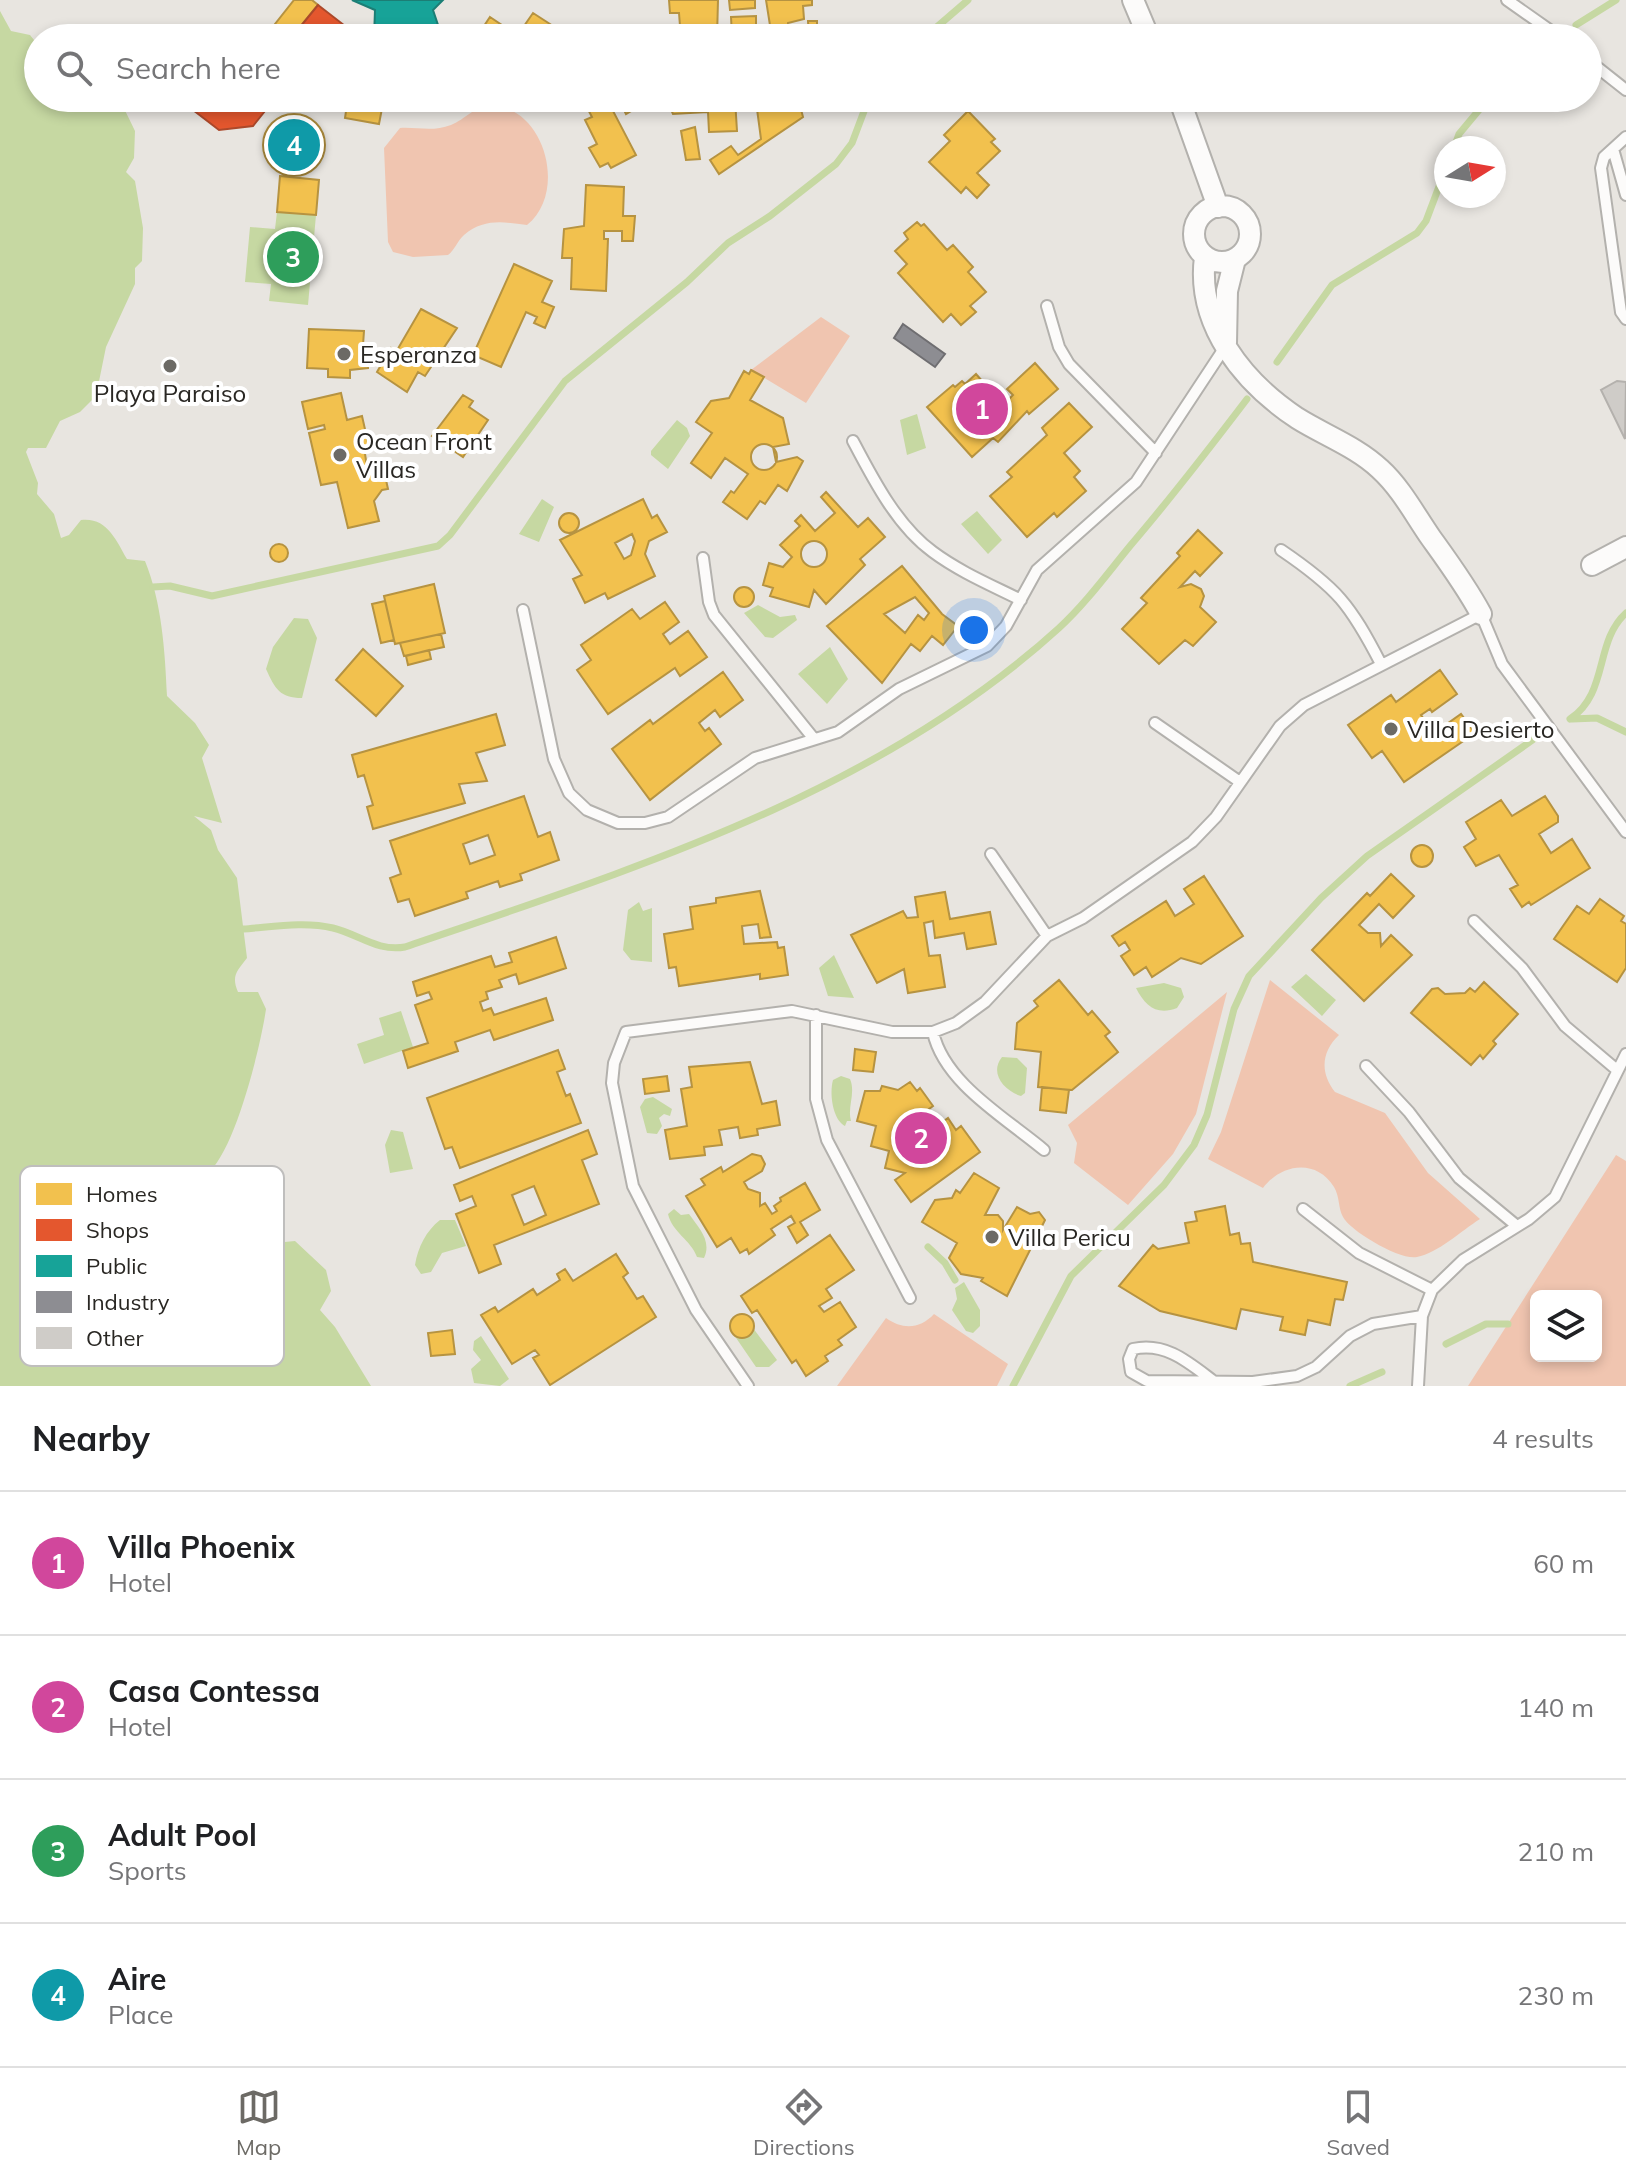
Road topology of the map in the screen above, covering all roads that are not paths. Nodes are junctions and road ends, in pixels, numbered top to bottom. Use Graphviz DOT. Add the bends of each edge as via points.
graph roads {
  1 [pos="1133,0"];
  2 [pos="1507,0"];
  3 [pos="1143,24"];
  4 [pos="1541,24"];
  5 [pos="1602,71"];
  6 [pos="1626,90"];
  7 [pos="1184,112"];
  8 [pos="1626,137"];
  9 [pos="1613,149"];
  10 [pos="1626,195"];
  11 [pos="1218,207"];
  12 [pos="1205,257"];
  13 [pos="1235,259"];
  14 [pos="1047,306"];
  15 [pos="1626,319"];
  16 [pos="1225,347"];
  17 [pos="853,441"];
  18 [pos="1156,453"];
  19 [pos="1626,547"];
  20 [pos="1281,550"];
  21 [pos="703,558"];
  22 [pos="1592,565"];
  23 [pos="1021,600"];
  24 [pos="523,610"];
  25 [pos="1481,614"];
  26 [pos="1381,664"];
  27 [pos="1155,723"];
  28 [pos="814,739"];
  29 [pos="1240,782"];
  30 [pos="1626,832"];
  31 [pos="991,854"];
  32 [pos="1474,921"];
  33 [pos="1047,936"];
  34 [pos="816,1015"];
  35 [pos="933,1032"];
  36 [pos="1626,1054"];
  37 [pos="1366,1066"];
  38 [pos="1617,1070"];
  39 [pos="1044,1150"];
  40 [pos="1303,1209"];
  41 [pos="1517,1226"];
  42 [pos="1432,1290"];
  43 [pos="910,1298"];
  44 [pos="1422,1316"];
  45 [pos="1212,1380"];
  46 [pos="748,1386"];
  47 [pos="1418,1386"];
  1 -- 3 [label="street"];
  2 -- 4 [label="lane"];
  5 -- 6 [label="lane"];
  7 -- 11 [label="street"];
  8 -- 9 [label="lane"];
  9 -- 10 [label="lane"];
  9 -- 15 [label="lane" via="1604,157 1601,183"];
  11 -- 12 [label="street" via="1196,223 1195,242"];
  11 -- 13 [label="street" via="1236,210 1248,225 1248,243"];
  12 -- 13 [label="street"];
  12 -- 16 [label="street" via="1204,297"];
  13 -- 16 [label="street" via="1227,291"];
  14 -- 18 [label="lane" via="1069,364"];
  16 -- 18 [label="lane"];
  16 -- 25 [label="street" via="1273,400 1380,468 1461,576"];
  17 -- 23 [label="lane" via="878,486 919,540 947,562"];
  18 -- 23 [label="lane" via="1119,500 1037,570"];
  19 -- 22 [label="street"];
  20 -- 26 [label="lane" via="1324,579 1355,613"];
  21 -- 28 [label="lane" via="714,615"];
  23 -- 28 [label="lane" via="987,646 899,689 838,732"];
  24 -- 28 [label="lane" via="559,776 580,805 601,817 626,824 668,817 755,758"];
  25 -- 26 [label="lane"];
  25 -- 30 [label="lane" via="1502,664"];
  26 -- 29 [label="lane" via="1304,705 1280,726"];
  27 -- 29 [label="lane"];
  29 -- 33 [label="lane" via="1192,842 1083,918"];
  31 -- 33 [label="lane"];
  32 -- 38 [label="lane" via="1522,968 1574,1036"];
  33 -- 35 [label="lane" via="985,1002"];
  34 -- 35 [label="lane" via="892,1032"];
  34 -- 43 [label="lane" via="816,1099 827,1140"];
  34 -- 46 [label="lane" via="781,1011 626,1032 613,1072 626,1160 641,1206 696,1310"];
  35 -- 39 [label="lane" via="956,1075"];
  36 -- 38 [label="lane"];
  37 -- 41 [label="lane" via="1459,1178"];
  38 -- 41 [label="lane" via="1555,1197"];
  40 -- 42 [label="lane" via="1359,1253"];
  41 -- 42 [label="lane" via="1463,1260"];
  42 -- 44 [label="lane"];
  44 -- 45 [label="lane" via="1373,1324 1297,1376"];
  44 -- 47 [label="lane"];
  45 -- 45 [label="lane" via="1169,1351 1141,1347 1133,1349 1129,1359 1131,1372 1147,1381"];
}
